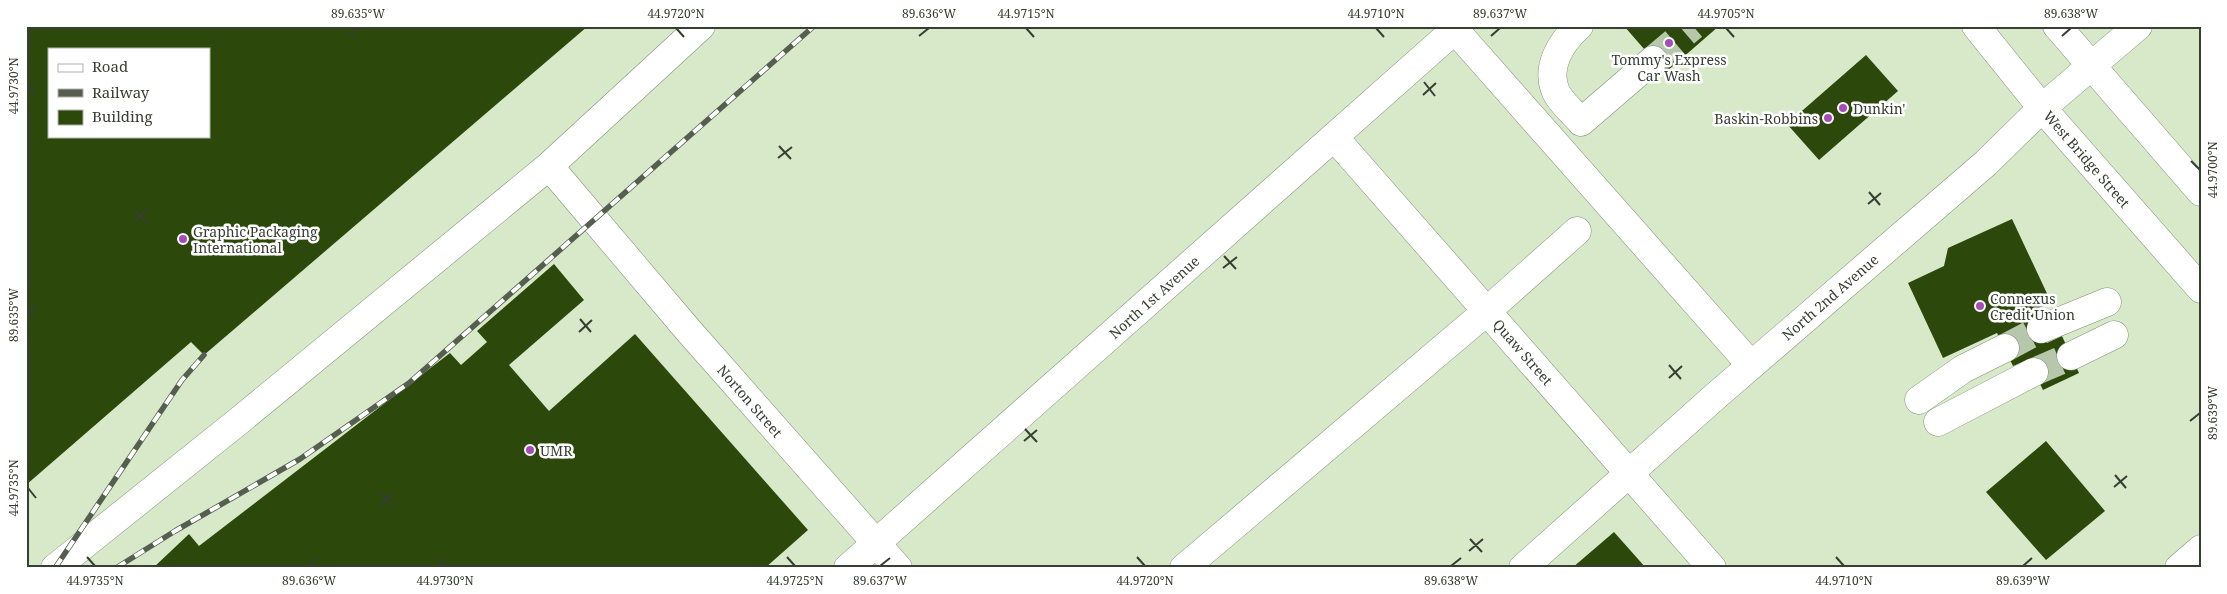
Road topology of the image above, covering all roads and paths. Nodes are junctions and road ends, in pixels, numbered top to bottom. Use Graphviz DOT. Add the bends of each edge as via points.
graph roads {
  1 [pos="701,26"];
  2 [pos="1579,26"];
  3 [pos="1976,26"];
  4 [pos="2057,26"];
  5 [pos="2138,26"];
  6 [pos="1457,28"];
  7 [pos="1653,60"];
  8 [pos="2092,66"];
  9 [pos="2042,108"];
  10 [pos="1334,137"];
  11 [pos="549,166"];
  12 [pos="2201,192"];
  13 [pos="1577,231"];
  14 [pos="2201,289"];
  15 [pos="2107,302"];
  16 [pos="1487,311"];
  17 [pos="2041,329"];
  18 [pos="2114,335"];
  19 [pos="2005,348"];
  20 [pos="2071,356"];
  21 [pos="1752,365"];
  22 [pos="2034,372"];
  23 [pos="1919,400"];
  24 [pos="1938,422"];
  25 [pos="1629,474"];
  26 [pos="876,543"];
  27 [pos="2201,549"];
  28 [pos="55,568"];
  29 [pos="848,568"];
  30 [pos="898,568"];
  31 [pos="1184,568"];
  32 [pos="1523,568"];
  33 [pos="1712,568"];
  34 [pos="2179,568"];
  1 -- 11 [label="street"];
  2 -- 7 [label="street" via="1563,43 1553,70 1556,92 1582,122"];
  3 -- 9 [label="street, West Bridge Street"];
  4 -- 8 [label="street"];
  5 -- 8 [label="street, North 2nd Avenue"];
  6 -- 10 [label="street, North 1st Avenue"];
  6 -- 21 [label="street"];
  8 -- 9 [label="street, North 2nd Avenue"];
  8 -- 12 [label="street"];
  9 -- 14 [label="street, West Bridge Street"];
  9 -- 21 [label="street, North 2nd Avenue" via="1986,163"];
  10 -- 16 [label="street, Quaw Street"];
  10 -- 26 [label="street, North 1st Avenue"];
  11 -- 26 [label="street, Norton Street"];
  11 -- 28 [label="street"];
  13 -- 16 [label="street"];
  15 -- 17 [label="street"];
  16 -- 25 [label="street, Quaw Street"];
  16 -- 31 [label="street"];
  18 -- 20 [label="street"];
  19 -- 23 [label="street" via="1963,369"];
  21 -- 25 [label="street, North 2nd Avenue"];
  22 -- 24 [label="street"];
  25 -- 32 [label="street, North 2nd Avenue"];
  25 -- 33 [label="street, Quaw Street"];
  26 -- 29 [label="street, North 1st Avenue"];
  26 -- 30 [label="street, Norton Street"];
  27 -- 34 [label="street"];
}
